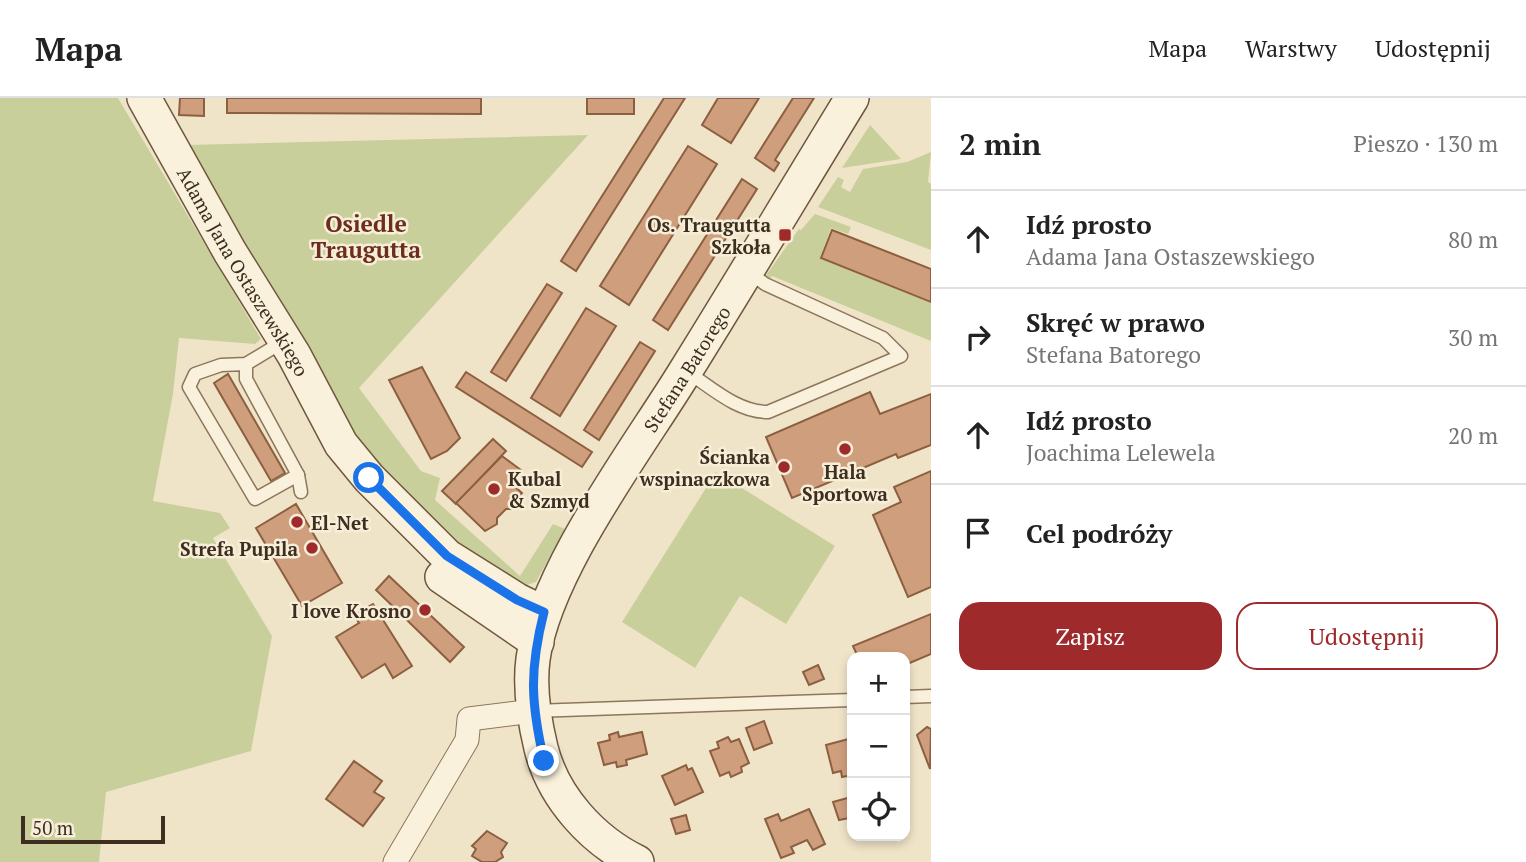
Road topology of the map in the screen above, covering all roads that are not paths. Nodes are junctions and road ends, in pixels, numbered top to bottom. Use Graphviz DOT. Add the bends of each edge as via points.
graph roads {
  1 [pos="144,98"];
  2 [pos="852,98"];
  3 [pos="746,270"];
  4 [pos="285,341"];
  5 [pos="246,364"];
  6 [pos="686,371"];
  7 [pos="298,475"];
  8 [pos="301,492"];
  9 [pos="540,627"];
  10 [pos="931,696"];
  11 [pos="910,697"];
  12 [pos="847,700"];
  13 [pos="533,711"];
  14 [pos="395,862"];
  15 [pos="637,862"];
  1 -- 4 [label="street, Adama Jana Ostaszewskiego"];
  2 -- 3 [label="street, Stefana Batorego"];
  3 -- 6 [label="street, Stefana Batorego"];
  3 -- 6 [label="lane" via="765,284 883,338 901,356 768,412 736,404"];
  4 -- 5 [label="lane"];
  4 -- 9 [label="street, Adama Jana Ostaszewskiego" via="341,444 344,464 374,511 419,557 481,606"];
  5 -- 7 [label="lane" via="246,379"];
  5 -- 7 [label="lane" via="221,365 195,374 189,387 255,499"];
  6 -- 9 [label="street, Stefana Batorego" via="603,502"];
  7 -- 8 [label="lane"];
  9 -- 13 [label="street, Stefana Batorego" via="533,661"];
  10 -- 11 [label="lane"];
  12 -- 13 [label="lane"];
  13 -- 14 [label="street" via="470,719 467,740"];
  13 -- 15 [label="street, Stefana Batorego" via="549,775 579,819"];
}
